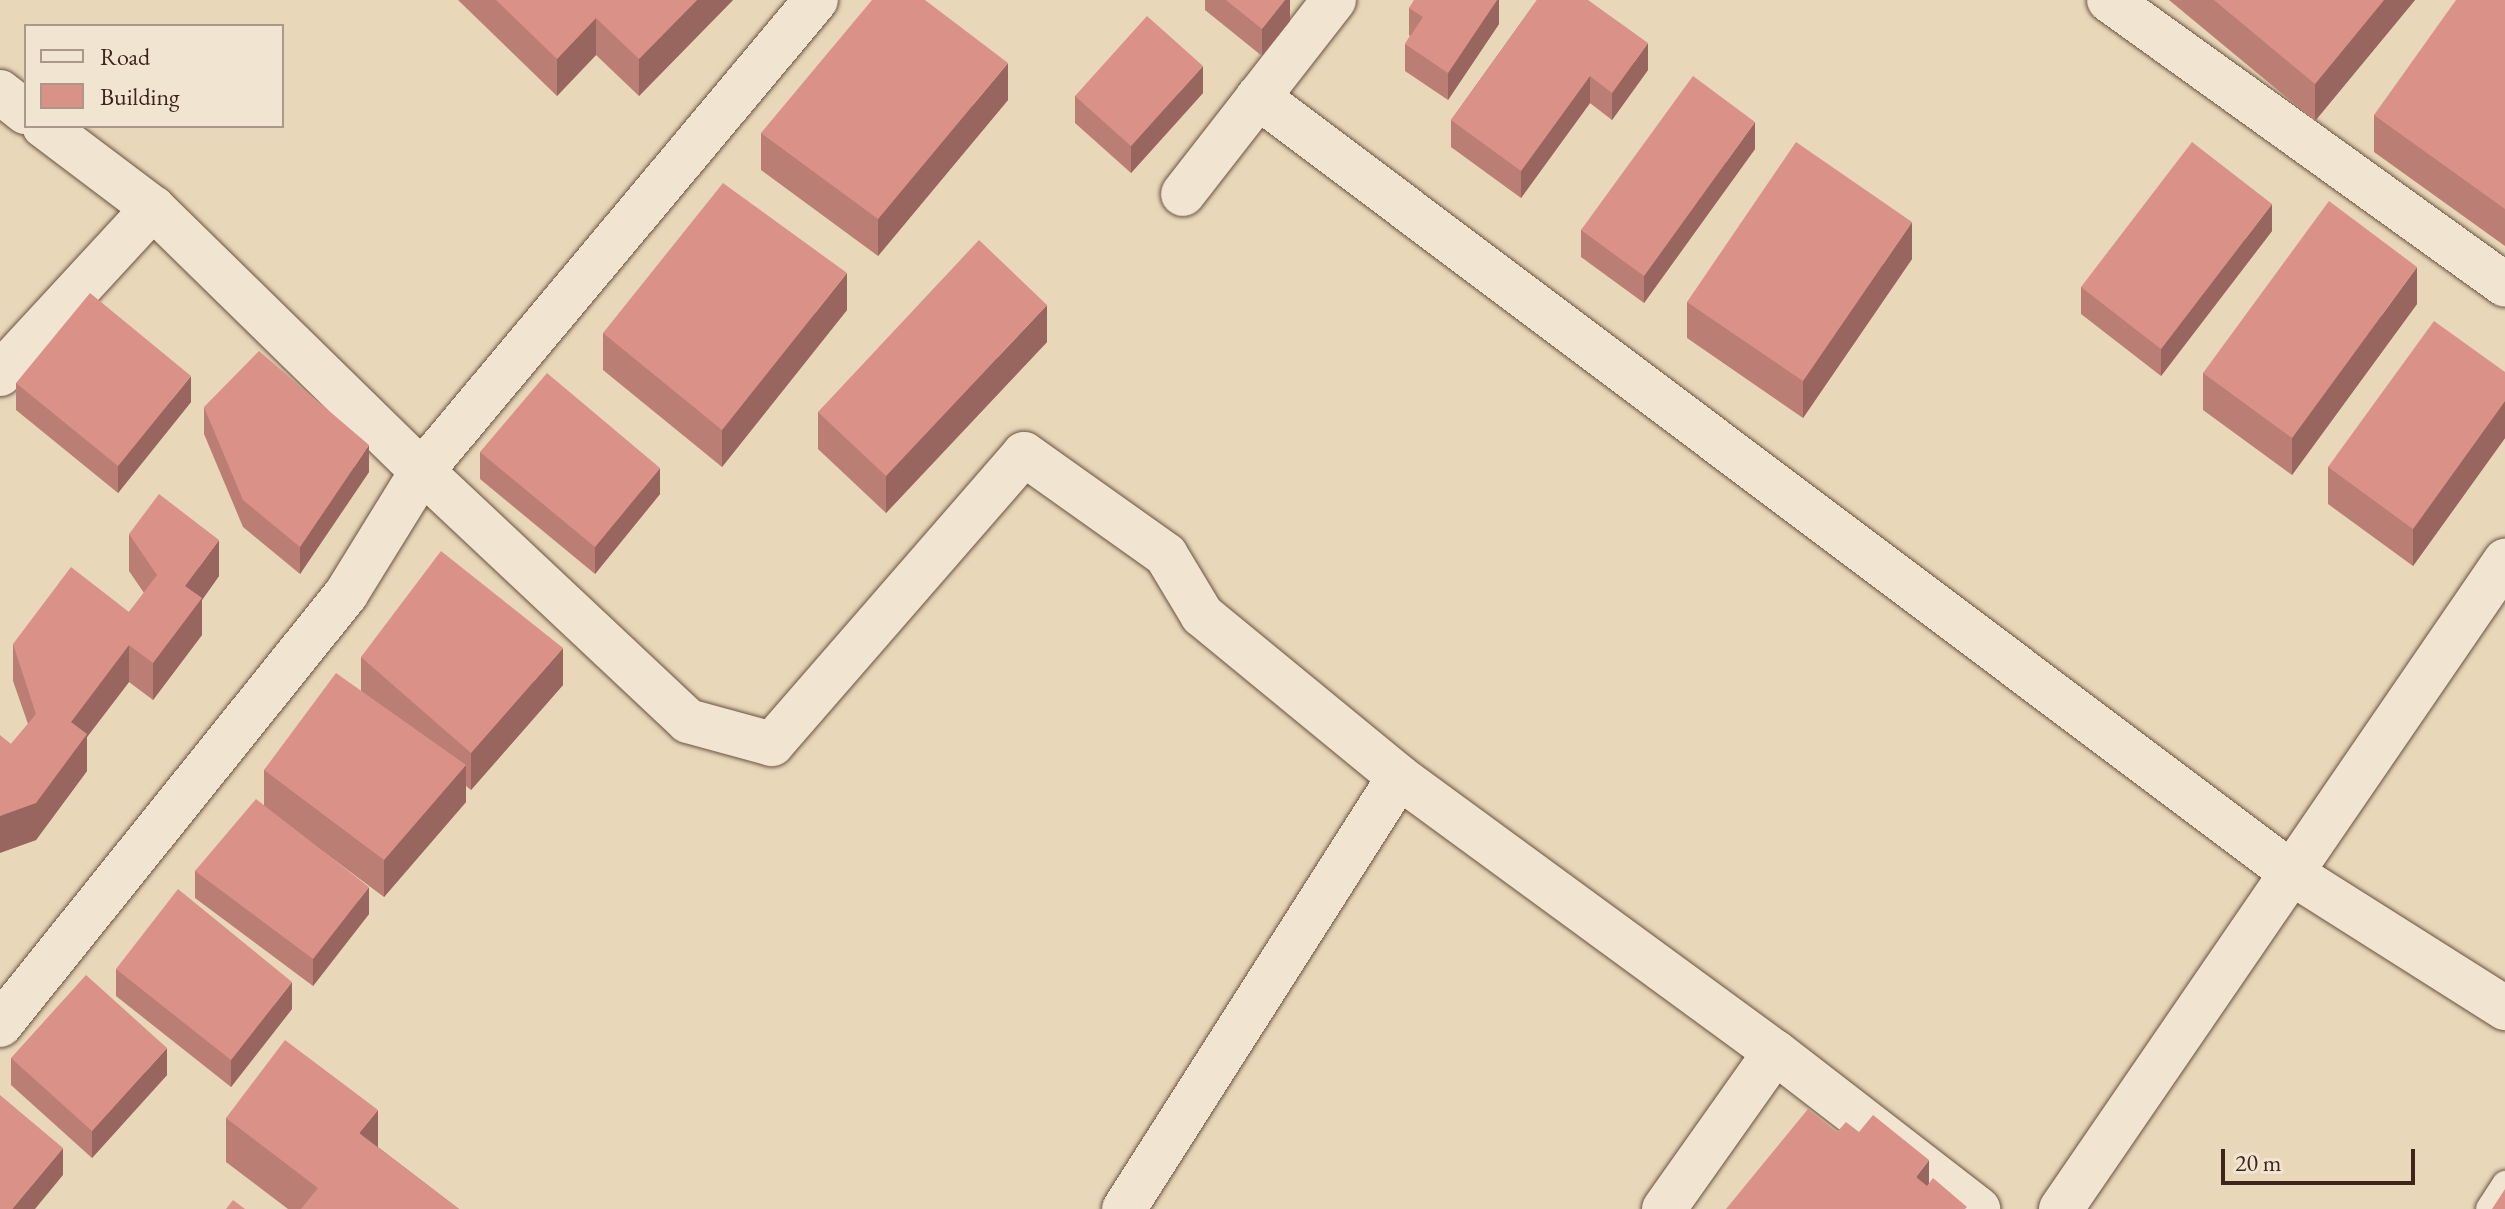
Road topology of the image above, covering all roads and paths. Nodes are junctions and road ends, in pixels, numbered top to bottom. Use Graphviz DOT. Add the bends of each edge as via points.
graph roads {
  1 [pos="816,0"];
  2 [pos="1334,0"];
  3 [pos="2109,0"];
  4 [pos="0,92"];
  5 [pos="1258,97"];
  6 [pos="24,110"];
  7 [pos="47,128"];
  8 [pos="1183,194"];
  9 [pos="153,208"];
  10 [pos="2505,285"];
  11 [pos="0,374"];
  12 [pos="422,471"];
  13 [pos="2505,561"];
  14 [pos="1399,777"];
  15 [pos="2293,874"];
  16 [pos="2505,1008"];
  17 [pos="0,1025"];
  18 [pos="1775,1052"];
  19 [pos="2505,1184"];
  20 [pos="1124,1209"];
  21 [pos="1664,1209"];
  22 [pos="1978,1209"];
  23 [pos="2061,1209"];
  24 [pos="2489,1209"];
  1 -- 12 [label="street"];
  2 -- 5 [label="street"];
  3 -- 10 [label="street"];
  4 -- 6 [label="street"];
  5 -- 8 [label="street"];
  5 -- 15 [label="street"];
  7 -- 9 [label="street"];
  9 -- 11 [label="street"];
  9 -- 12 [label="street"];
  12 -- 14 [label="street" via="688,721 772,744 1024,454 1166,555 1202,615"];
  12 -- 17 [label="street" via="346,594"];
  13 -- 15 [label="street"];
  14 -- 18 [label="street"];
  14 -- 20 [label="street"];
  15 -- 16 [label="street"];
  15 -- 23 [label="street"];
  18 -- 21 [label="street"];
  18 -- 22 [label="street"];
  19 -- 24 [label="lane"];
}
